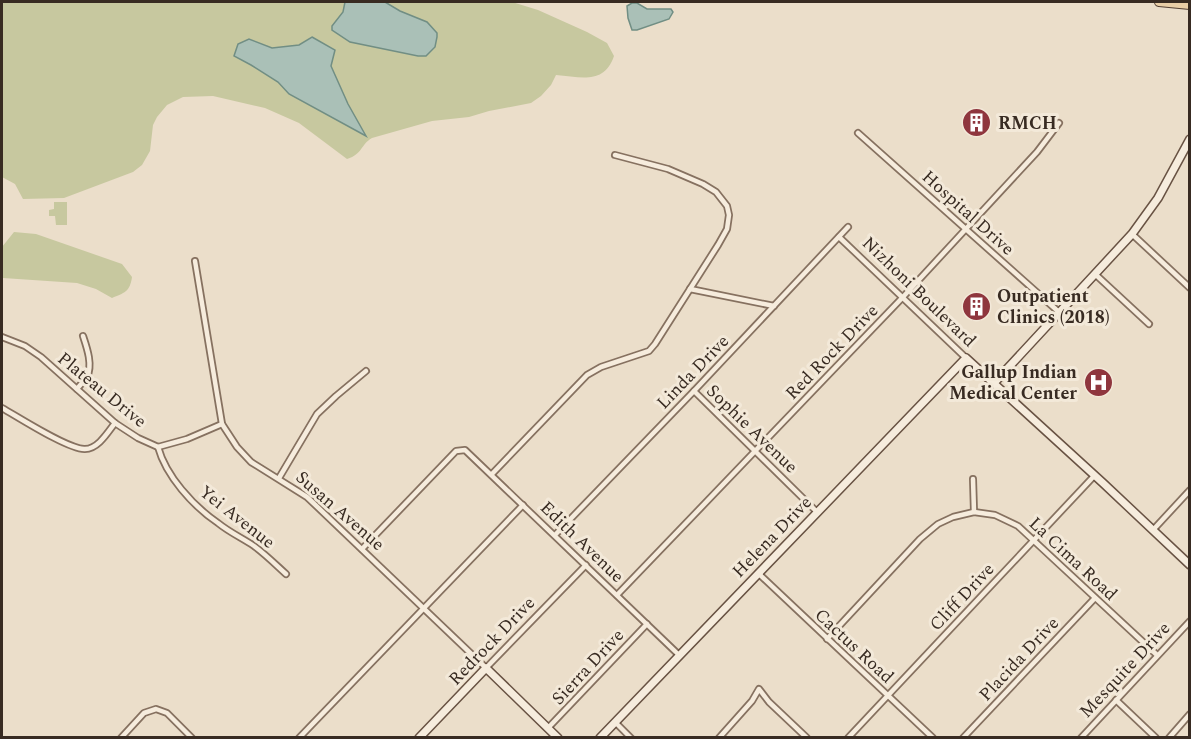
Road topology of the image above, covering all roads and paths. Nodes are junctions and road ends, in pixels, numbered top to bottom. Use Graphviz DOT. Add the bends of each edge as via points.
graph roads {
  1 [pos="1159,2"];
  2 [pos="1190,5"];
  3 [pos="1059,123"];
  4 [pos="858,133"];
  5 [pos="1190,139"];
  6 [pos="615,155"];
  7 [pos="848,227"];
  8 [pos="965,229"];
  9 [pos="1132,234"];
  10 [pos="839,237"];
  11 [pos="195,261"];
  12 [pos="1095,274"];
  13 [pos="1190,288"];
  14 [pos="690,289"];
  15 [pos="903,297"];
  16 [pos="774,306"];
  17 [pos="1060,313"];
  18 [pos="1149,324"];
  19 [pos="83,336"];
  20 [pos="2,337"];
  21 [pos="966,357"];
  22 [pos="366,371"];
  23 [pos="994,383"];
  24 [pos="77,389"];
  25 [pos="694,391"];
  26 [pos="2,408"];
  27 [pos="115,423"];
  28 [pos="222,424"];
  29 [pos="158,447"];
  30 [pos="756,451"];
  31 [pos="492,474"];
  32 [pos="1095,475"];
  33 [pos="279,478"];
  34 [pos="973,479"];
  35 [pos="1190,490"];
  36 [pos="524,505"];
  37 [pos="818,512"];
  38 [pos="974,512"];
  39 [pos="1152,531"];
  40 [pos="555,535"];
  41 [pos="1034,540"];
  42 [pos="362,549"];
  43 [pos="586,565"];
  44 [pos="1190,565"];
  45 [pos="286,573"];
  46 [pos="758,573"];
  47 [pos="617,595"];
  48 [pos="1095,598"];
  49 [pos="423,608"];
  50 [pos="1190,621"];
  51 [pos="647,624"];
  52 [pos="827,639"];
  53 [pos="679,655"];
  54 [pos="1157,656"];
  55 [pos="486,668"];
  56 [pos="888,696"];
  57 [pos="1116,700"];
  58 [pos="1190,714"];
  59 [pos="615,722"];
  60 [pos="548,728"];
  61 [pos="121,738"];
  62 [pos="192,738"];
  63 [pos="299,738"];
  64 [pos="419,738"];
  65 [pos="558,738"];
  66 [pos="600,738"];
  67 [pos="631,738"];
  68 [pos="719,738"];
  69 [pos="807,738"];
  70 [pos="849,738"];
  71 [pos="933,738"];
  72 [pos="963,738"];
  73 [pos="1081,738"];
  74 [pos="1156,738"];
  75 [pos="1169,738"];
  1 -- 2 [label="main road"];
  3 -- 8 [label="street, Red Rock Drive"];
  4 -- 8 [label="street, Hospital Drive"];
  5 -- 9 [label="main road" via="1158,198"];
  6 -- 14 [label="street" via="668,169 703,184 727,206 727,229"];
  7 -- 10 [label="street, Linda Drive"];
  8 -- 15 [label="street, Red Rock Drive"];
  8 -- 17 [label="street, Hospital Drive"];
  9 -- 12 [label="main road"];
  9 -- 13 [label="street"];
  10 -- 15 [label="street, Nizhoni Boulevard"];
  10 -- 16 [label="street, Linda Drive"];
  11 -- 28 [label="street, Susan Avenue"];
  12 -- 17 [label="main road"];
  12 -- 18 [label="street"];
  14 -- 16 [label="street"];
  14 -- 31 [label="street" via="649,351 587,375"];
  15 -- 21 [label="street, Nizhoni Boulevard"];
  15 -- 30 [label="street, Red Rock Drive"];
  16 -- 25 [label="street, Linda Drive"];
  17 -- 23 [label="main road"];
  19 -- 24 [label="street" via="88,372"];
  20 -- 24 [label="street, Plateau Drive" via="25,346"];
  21 -- 23 [label="main road, Nizhoni Boulevard"];
  21 -- 37 [label="main road, Helena Drive"];
  22 -- 33 [label="street" via="317,414"];
  23 -- 32 [label="main road, Nizhoni Boulevard"];
  24 -- 27 [label="street, Plateau Drive"];
  25 -- 30 [label="street, Sophie Avenue"];
  25 -- 40 [label="street, Linda Drive"];
  26 -- 27 [label="street" via="72,447 86,449 98,443"];
  27 -- 29 [label="street, Plateau Drive"];
  28 -- 29 [label="street, Plateau Drive"];
  28 -- 33 [label="street, Susan Avenue" via="251,462"];
  29 -- 45 [label="street, Yei Avenue" via="179,486 198,508"];
  30 -- 37 [label="street, Sophie Avenue"];
  30 -- 47 [label="street, Red Rock Drive"];
  31 -- 36 [label="street, Edith Avenue"];
  31 -- 42 [label="street, Edith Avenue" via="465,450 456,451"];
  32 -- 39 [label="main road, Nizhoni Boulevard"];
  32 -- 41 [label="street, Cliff Drive"];
  33 -- 42 [label="street, Susan Avenue" via="307,497"];
  34 -- 38 [label="street"];
  35 -- 39 [label="street"];
  36 -- 40 [label="street, Edith Avenue"];
  36 -- 49 [label="street"];
  37 -- 46 [label="main road, Helena Drive"];
  38 -- 41 [label="street, La Cima Road" via="1006,520"];
  38 -- 52 [label="street, La Cima Road" via="938,524 920,539"];
  39 -- 44 [label="main road, Nizhoni Boulevard"];
  40 -- 43 [label="street, Edith Avenue"];
  41 -- 48 [label="street, La Cima Road"];
  41 -- 56 [label="street, Cliff Drive"];
  42 -- 49 [label="street, Susan Avenue"];
  43 -- 47 [label="street, Edith Avenue"];
  43 -- 55 [label="street, Redrock Drive"];
  46 -- 52 [label="street, Cactus Road"];
  46 -- 53 [label="main road, Helena Drive"];
  47 -- 51 [label="street, Edith Avenue"];
  48 -- 54 [label="street, La Cima Road"];
  48 -- 72 [label="street, Placida Drive"];
  49 -- 55 [label="street, Susan Avenue"];
  49 -- 63 [label="street"];
  50 -- 54 [label="street, Mesquite Drive"];
  51 -- 53 [label="street, Edith Avenue"];
  51 -- 60 [label="street, Sierra Drive"];
  52 -- 56 [label="street, Cactus Road"];
  53 -- 59 [label="main road, Helena Drive"];
  54 -- 57 [label="street, Mesquite Drive"];
  55 -- 60 [label="main road, Susan Avenue"];
  55 -- 64 [label="main road, Redrock Drive"];
  56 -- 70 [label="street, Cliff Drive"];
  56 -- 71 [label="street, Cactus Road"];
  57 -- 73 [label="street, Mesquite Drive"];
  57 -- 74 [label="street"];
  58 -- 75 [label="street"];
  59 -- 66 [label="main road, Helena Drive"];
  59 -- 67 [label="street"];
  60 -- 65 [label="main road, Susan Avenue"];
  61 -- 62 [label="street" via="144,713 156,709 167,713"];
  68 -- 69 [label="street" via="759,689"];
}
